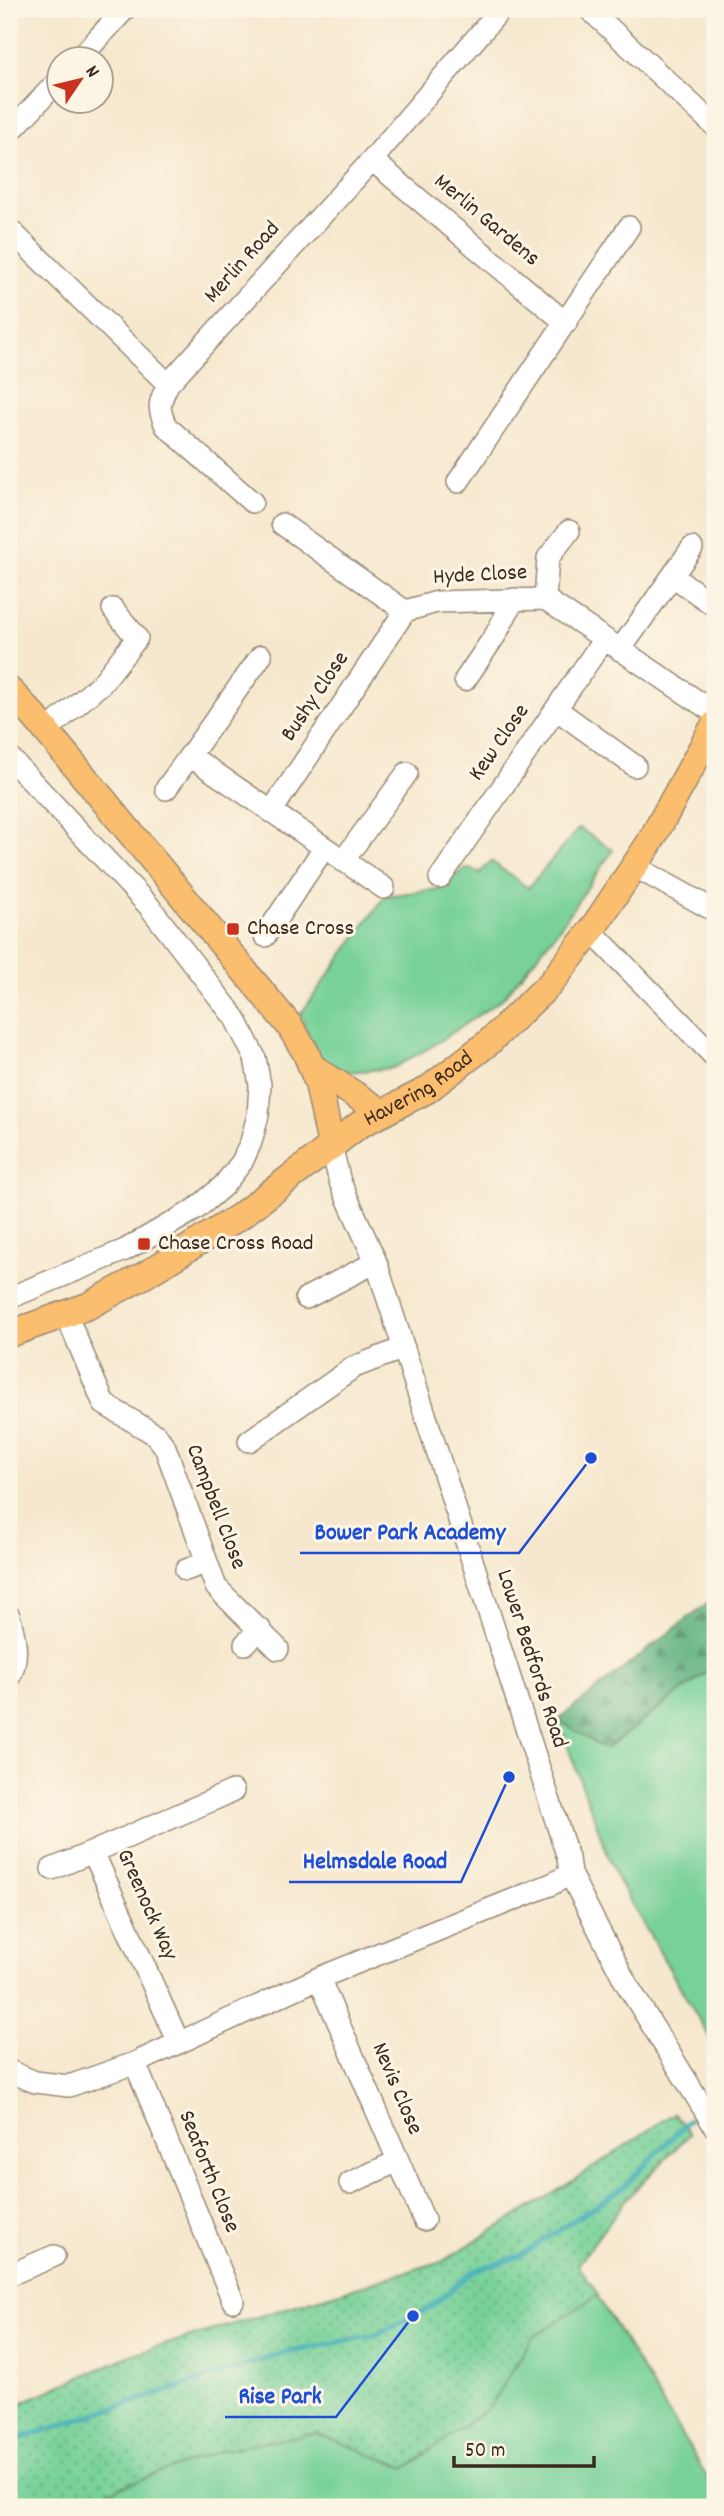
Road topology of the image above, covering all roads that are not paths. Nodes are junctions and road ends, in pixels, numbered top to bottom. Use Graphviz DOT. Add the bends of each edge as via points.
graph roads {
  1 [pos="125,9"];
  2 [pos="501,9"];
  3 [pos="589,9"];
  4 [pos="91,46"];
  5 [pos="46,94"];
  6 [pos="715,126"];
  7 [pos="9,132"];
  8 [pos="372,160"];
  9 [pos="629,227"];
  10 [pos="9,229"];
  11 [pos="566,323"];
  12 [pos="169,384"];
  13 [pos="458,482"];
  14 [pos="252,502"];
  15 [pos="282,524"];
  16 [pos="569,531"];
  17 [pos="692,548"];
  18 [pos="673,576"];
  19 [pos="513,599"];
  20 [pos="545,599"];
  21 [pos="712,604"];
  22 [pos="113,609"];
  23 [pos="405,611"];
  24 [pos="612,644"];
  25 [pos="261,656"];
  26 [pos="465,680"];
  27 [pos="9,690"];
  28 [pos="556,709"];
  29 [pos="715,713"];
  30 [pos="47,732"];
  31 [pos="712,737"];
  32 [pos="190,756"];
  33 [pos="9,757"];
  34 [pos="635,766"];
  35 [pos="407,773"];
  36 [pos="166,789"];
  37 [pos="271,812"];
  38 [pos="324,848"];
  39 [pos="343,861"];
  40 [pos="634,866"];
  41 [pos="440,878"];
  42 [pos="384,888"];
  43 [pos="715,912"];
  44 [pos="591,931"];
  45 [pos="265,936"];
  46 [pos="715,1057"];
  47 [pos="312,1068"];
  48 [pos="383,1113"];
  49 [pos="331,1145"];
  50 [pos="376,1262"];
  51 [pos="9,1298"];
  52 [pos="306,1298"];
  53 [pos="66,1314"];
  54 [pos="9,1334"];
  55 [pos="404,1348"];
  56 [pos="249,1441"];
  57 [pos="207,1562"];
  58 [pos="186,1570"];
  59 [pos="9,1616"];
  60 [pos="278,1649"];
  61 [pos="9,1678"];
  62 [pos="233,1791"];
  63 [pos="93,1852"];
  64 [pos="52,1868"];
  65 [pos="570,1874"];
  66 [pos="319,1978"];
  67 [pos="179,2043"];
  68 [pos="135,2063"];
  69 [pos="9,2071"];
  70 [pos="715,2127"];
  71 [pos="398,2161"];
  72 [pos="350,2183"];
  73 [pos="424,2220"];
  74 [pos="54,2256"];
  75 [pos="9,2275"];
  76 [pos="233,2301"];
  1 -- 4 [label="street"];
  2 -- 8 [label="street, Merlin Road"];
  3 -- 6 [label="street"];
  5 -- 7 [label="street"];
  8 -- 11 [label="street, Merlin Gardens"];
  8 -- 12 [label="street, Merlin Road"];
  9 -- 11 [label="street"];
  10 -- 12 [label="street"];
  11 -- 13 [label="street"];
  12 -- 14 [label="street" via="159,402 166,426"];
  15 -- 23 [label="street"];
  16 -- 20 [label="street" via="548,558"];
  17 -- 18 [label="street, Kew Close"];
  18 -- 21 [label="street"];
  18 -- 24 [label="street, Kew Close"];
  19 -- 20 [label="street, Hyde Close"];
  19 -- 23 [label="street, Hyde Close" via="437,602"];
  19 -- 26 [label="street" via="496,635"];
  20 -- 24 [label="street, Hyde Close"];
  22 -- 30 [label="street" via="137,638 102,683"];
  23 -- 37 [label="street, Bushy Close"];
  24 -- 28 [label="street, Kew Close"];
  24 -- 29 [label="street, Hyde Close"];
  25 -- 32 [label="street"];
  27 -- 30 [label="main road"];
  28 -- 34 [label="street"];
  28 -- 41 [label="street, Kew Close"];
  30 -- 47 [label="main road" via="289,1025"];
  31 -- 40 [label="main road, Havering Road"];
  32 -- 36 [label="street"];
  32 -- 37 [label="street"];
  33 -- 51 [label="street" via="149,906 212,987 246,1037 260,1085 258,1115 242,1162 196,1209 125,1250"];
  35 -- 39 [label="street"];
  37 -- 38 [label="street"];
  38 -- 39 [label="street"];
  38 -- 45 [label="street"];
  39 -- 42 [label="street"];
  40 -- 43 [label="street"];
  40 -- 44 [label="main road, Havering Road"];
  44 -- 46 [label="street"];
  44 -- 48 [label="main road, Havering Road" via="550,984 488,1043 427,1090"];
  47 -- 48 [label="main road"];
  47 -- 49 [label="main road"];
  48 -- 49 [label="main road, Havering Road"];
  49 -- 50 [label="street, Lower Bedfords Road" via="341,1182"];
  49 -- 53 [label="main road, Havering Road" via="239,1217 143,1276"];
  50 -- 52 [label="street"];
  50 -- 55 [label="street, Lower Bedfords Road"];
  53 -- 54 [label="main road, Havering Road"];
  53 -- 57 [label="street, Campbell Close" via="104,1404 156,1435 165,1447"];
  55 -- 56 [label="street" via="354,1367"];
  55 -- 65 [label="street, Lower Bedfords Road"];
  57 -- 58 [label="street"];
  57 -- 60 [label="street, Campbell Close" via="216,1587 252,1637"];
  59 -- 61 [label="street" via="15,1636 15,1666"];
  62 -- 63 [label="street, Greenock Way"];
  63 -- 64 [label="street"];
  63 -- 67 [label="street, Greenock Way"];
  65 -- 66 [label="street"];
  65 -- 70 [label="street, Lower Bedfords Road" via="625,1983"];
  66 -- 67 [label="street"];
  66 -- 71 [label="street, Nevis Close"];
  67 -- 68 [label="street"];
  68 -- 69 [label="street" via="69,2086 35,2082"];
  68 -- 76 [label="street, Seaforth Close"];
  71 -- 72 [label="street"];
  71 -- 73 [label="street, Nevis Close"];
  74 -- 75 [label="street"];
}
